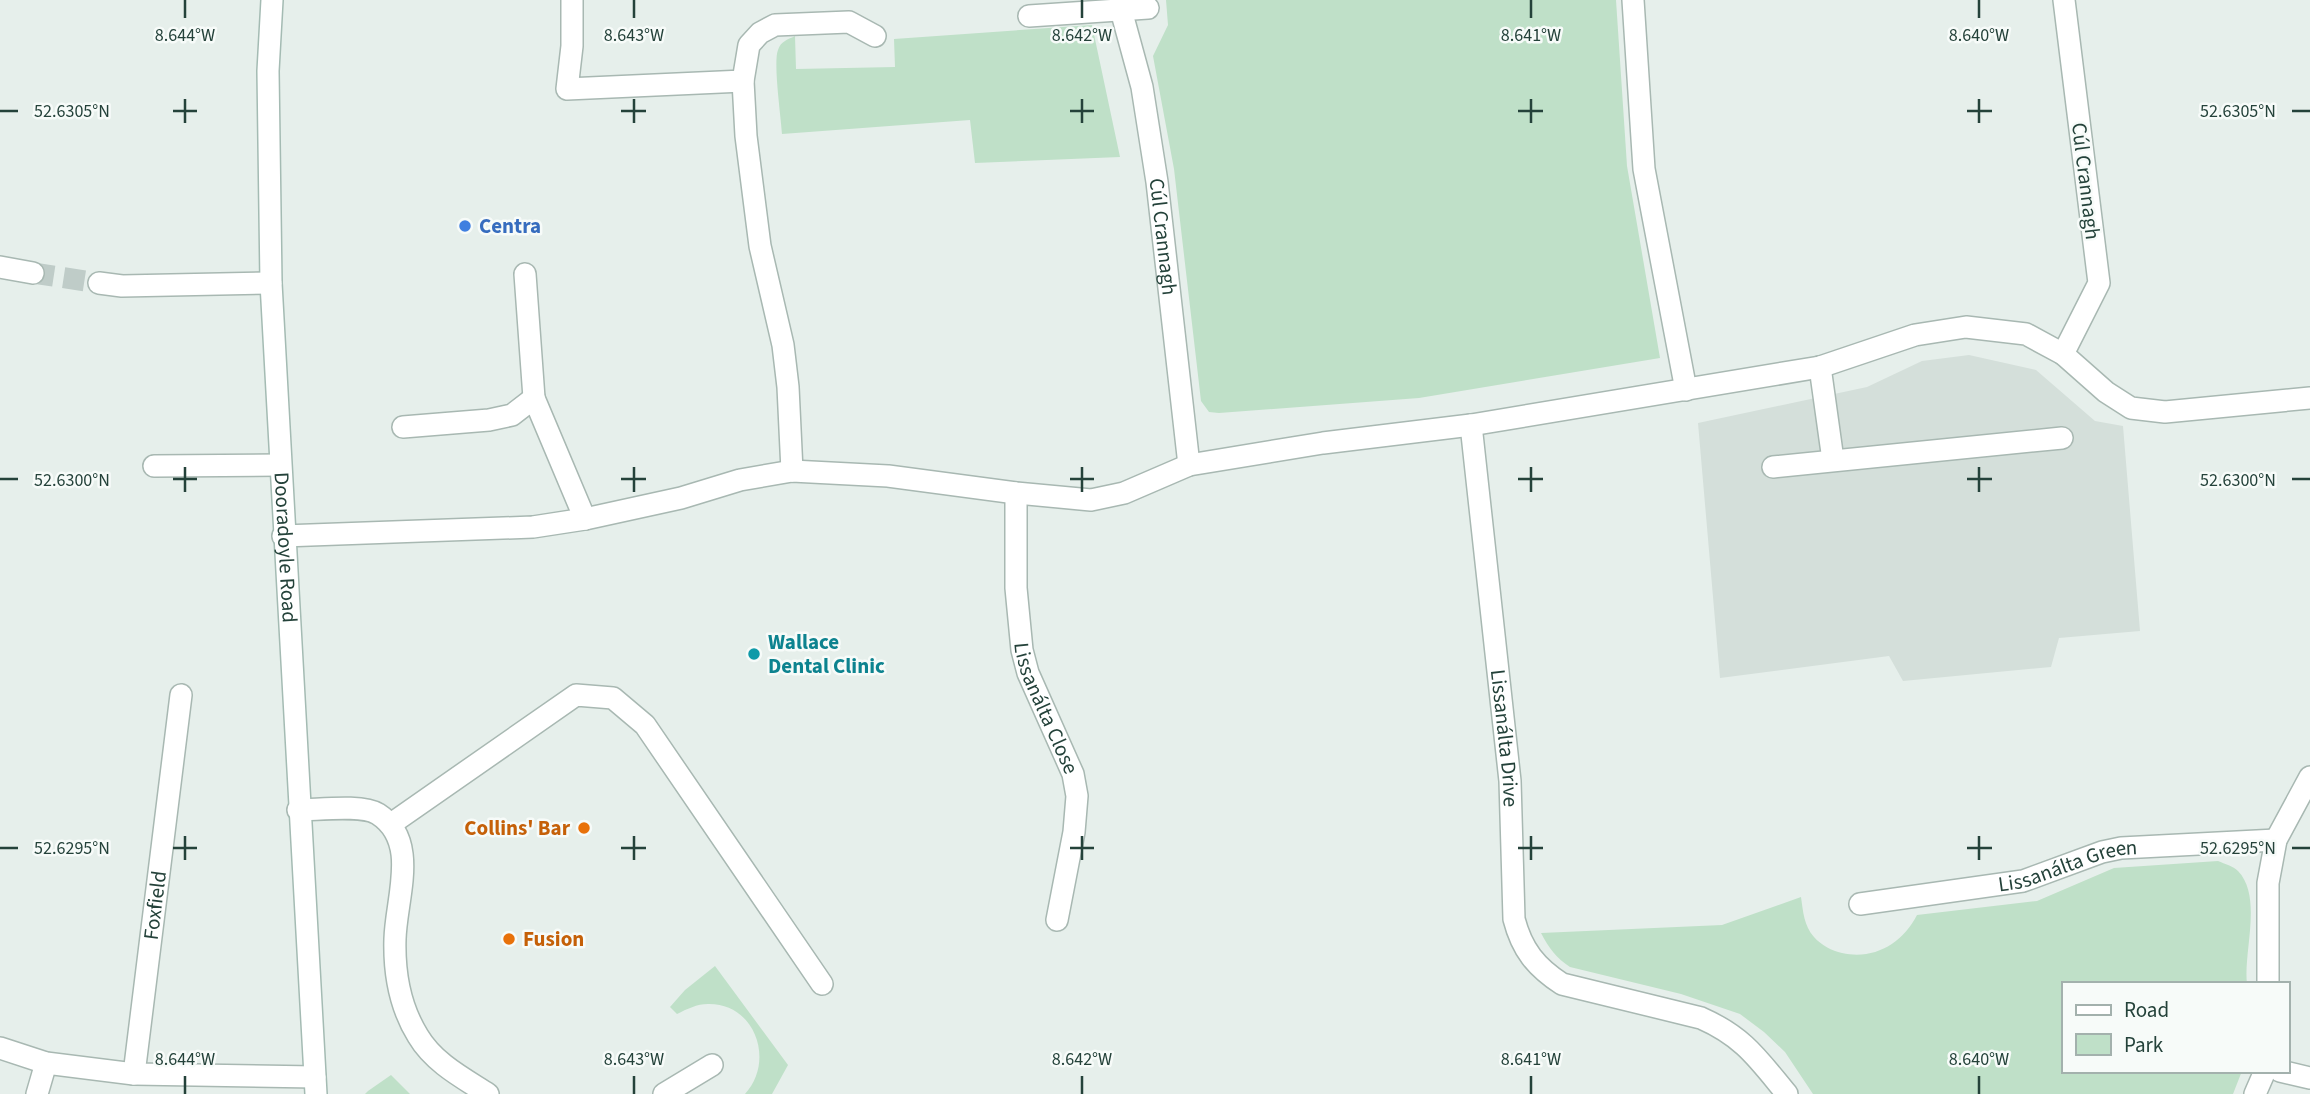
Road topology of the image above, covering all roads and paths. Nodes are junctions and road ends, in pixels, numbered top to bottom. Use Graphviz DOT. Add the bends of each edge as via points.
graph roads {
  1 [pos="272,0"];
  2 [pos="572,0"];
  3 [pos="1633,0"];
  4 [pos="2064,0"];
  5 [pos="1148,8"];
  6 [pos="1121,10"];
  7 [pos="1029,16"];
  8 [pos="875,36"];
  9 [pos="743,81"];
  10 [pos="0,267"];
  11 [pos="33,273"];
  12 [pos="525,274"];
  13 [pos="99,283"];
  14 [pos="271,283"];
  15 [pos="2063,354"];
  16 [pos="1821,367"];
  17 [pos="1686,390"];
  18 [pos="534,398"];
  19 [pos="2310,398"];
  20 [pos="1471,425"];
  21 [pos="403,427"];
  22 [pos="2062,438"];
  23 [pos="1833,460"];
  24 [pos="280,465"];
  25 [pos="1189,465"];
  26 [pos="153,466"];
  27 [pos="1773,467"];
  28 [pos="792,471"];
  29 [pos="1016,494"];
  30 [pos="585,519"];
  31 [pos="283,536"];
  32 [pos="181,695"];
  33 [pos="2310,778"];
  34 [pos="298,810"];
  35 [pos="391,824"];
  36 [pos="2276,840"];
  37 [pos="1860,904"];
  38 [pos="1057,920"];
  39 [pos="2268,982"];
  40 [pos="822,984"];
  41 [pos="0,1048"];
  42 [pos="46,1063"];
  43 [pos="712,1065"];
  44 [pos="2264,1073"];
  45 [pos="2289,1073"];
  46 [pos="134,1074"];
  47 [pos="2310,1078"];
  48 [pos="315,1085"];
  49 [pos="37,1094"];
  50 [pos="488,1094"];
  51 [pos="664,1094"];
  52 [pos="1787,1094"];
  53 [pos="2255,1094"];
  1 -- 14 [label="street, Dooradoyle Road" via="268,71"];
  2 -- 9 [label="street" via="567,89"];
  3 -- 17 [label="street" via="1644,169"];
  4 -- 15 [label="street, Cúl Crannagh" via="2099,283"];
  5 -- 6 [label="street"];
  6 -- 7 [label="street"];
  6 -- 25 [label="street, Cúl Crannagh" via="1142,86 1157,182"];
  8 -- 9 [label="street" via="849,22 775,25 749,45"];
  9 -- 28 [label="street" via="760,246 783,345"];
  10 -- 11 [label="street"];
  12 -- 18 [label="street"];
  13 -- 14 [label="street"];
  14 -- 24 [label="street, Dooradoyle Road"];
  15 -- 16 [label="street" via="2026,334 1966,327 1915,335"];
  15 -- 19 [label="street" via="2106,393 2131,408 2165,412"];
  16 -- 17 [label="street"];
  16 -- 23 [label="street"];
  17 -- 20 [label="street"];
  18 -- 21 [label="street" via="512,415 489,421"];
  18 -- 30 [label="street"];
  20 -- 25 [label="street"];
  20 -- 52 [label="street, Lissanálta Drive" via="1501,684 1510,781 1514,919 1519,937 1543,971 1562,984 1721,1027 1752,1052"];
  22 -- 23 [label="street"];
  23 -- 27 [label="street"];
  24 -- 26 [label="street"];
  24 -- 31 [label="street, Dooradoyle Road"];
  25 -- 29 [label="street" via="1109,497 1091,500"];
  28 -- 29 [label="street" via="888,477"];
  28 -- 30 [label="street"];
  29 -- 38 [label="street, Lissanálta Close" via="1016,588 1023,650 1028,673 1073,774 1077,796"];
  30 -- 31 [label="street" via="533,527"];
  31 -- 34 [label="street, Dooradoyle Road"];
  32 -- 46 [label="street, Foxfield"];
  33 -- 36 [label="street"];
  34 -- 35 [label="street" via="365,810"];
  34 -- 48 [label="street, Dooradoyle Road"];
  35 -- 40 [label="street" via="576,695 613,698 645,725"];
  35 -- 50 [label="street" via="402,851 395,939 397,982 406,1014 419,1039 446,1068"];
  36 -- 37 [label="street, Lissanálta Green" via="2121,848 2023,881"];
  36 -- 39 [label="street" via="2268,883"];
  41 -- 42 [label="street"];
  42 -- 46 [label="street"];
  42 -- 49 [label="street"];
  43 -- 51 [label="street"];
  44 -- 53 [label="street"];
  45 -- 47 [label="street"];
  46 -- 48 [label="street"];
}
